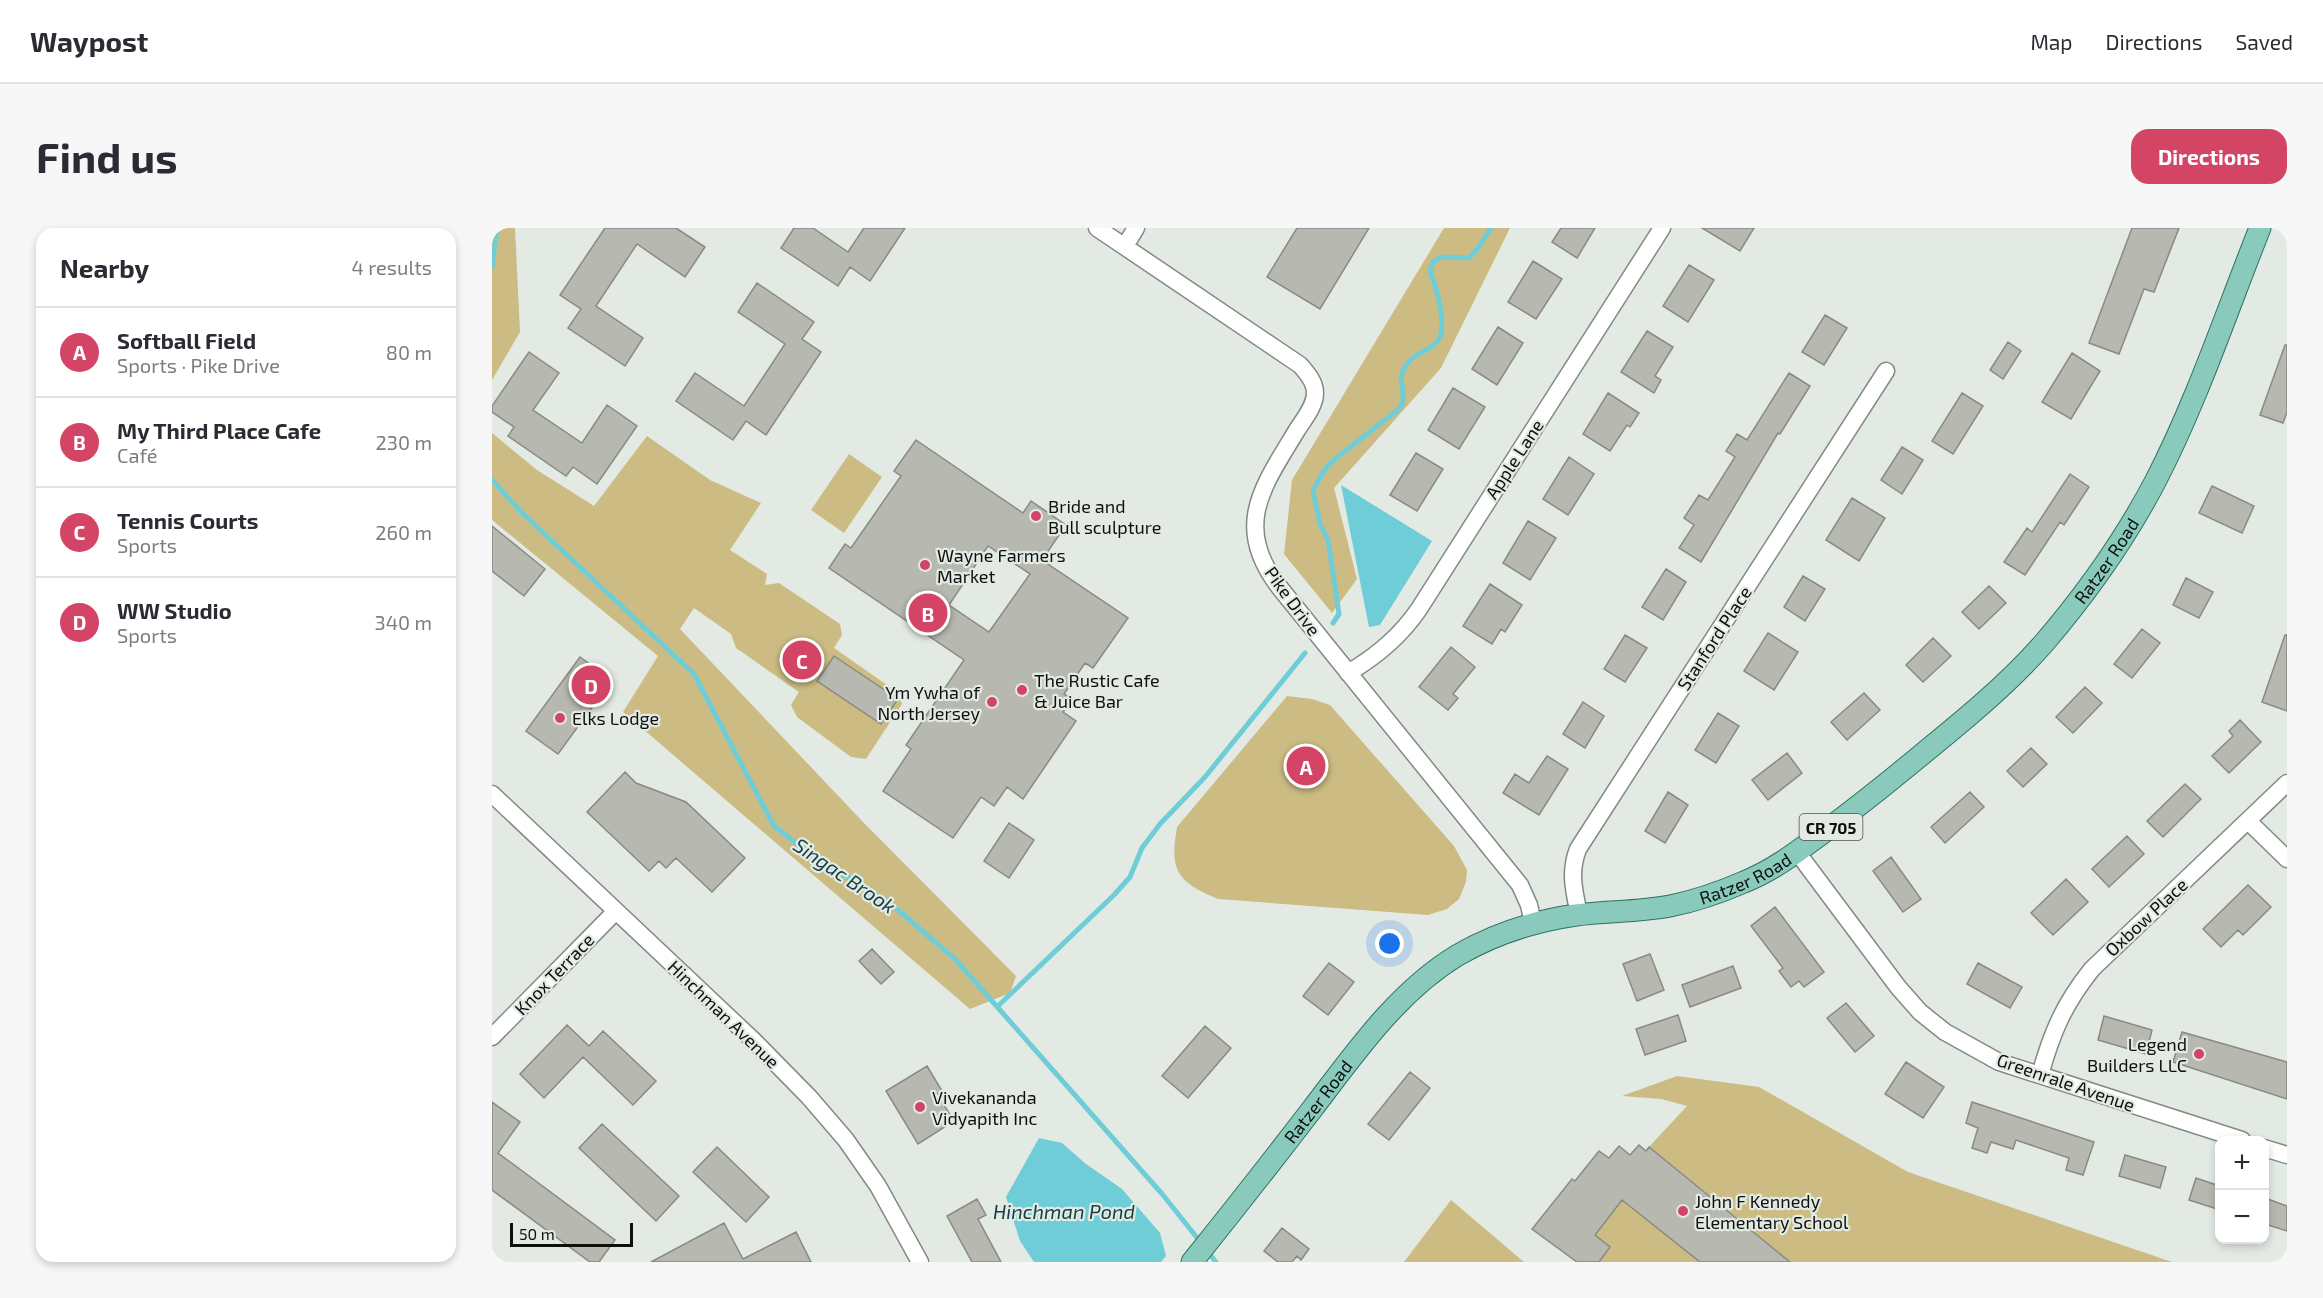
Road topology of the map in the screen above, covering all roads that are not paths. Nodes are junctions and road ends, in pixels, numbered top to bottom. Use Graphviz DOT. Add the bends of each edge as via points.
graph roads {
  1 [pos="1097,228"];
  2 [pos="1136,228"];
  3 [pos="1662,228"];
  4 [pos="2260,228"];
  5 [pos="1125,246"];
  6 [pos="1887,371"];
  7 [pos="1348,673"];
  8 [pos="2287,783"];
  9 [pos="492,794"];
  10 [pos="2248,821"];
  11 [pos="1797,852"];
  12 [pos="2287,859"];
  13 [pos="616,911"];
  14 [pos="1579,914"];
  15 [pos="1533,923"];
  16 [pos="492,1037"];
  17 [pos="2040,1075"];
  18 [pos="2230,1136"];
  19 [pos="2269,1149"];
  20 [pos="2287,1155"];
  21 [pos="920,1262"];
  22 [pos="1192,1262"];
  1 -- 5 [label="street, Pike Drive"];
  2 -- 5 [label="street"];
  3 -- 7 [label="street, Apple Lane" via="1409,624 1391,644"];
  4 -- 11 [label="main road, Ratzer Road / CR 705" via="2160,471 2091,585 2043,644 1969,715"];
  5 -- 7 [label="street, Pike Drive" via="1300,365 1314,385 1314,403 1257,501 1257,541 1274,581"];
  6 -- 14 [label="street, Stanford Place" via="1578,849 1572,879"];
  7 -- 15 [label="street, Pike Drive" via="1520,885"];
  8 -- 10 [label="street, Oxbow Place"];
  9 -- 13 [label="street, Hinchman Avenue"];
  10 -- 12 [label="street"];
  10 -- 17 [label="street, Oxbow Place" via="2092,969 2072,993 2049,1040"];
  11 -- 14 [label="main road, Ratzer Road / CR 705" via="1741,884 1694,900 1618,913"];
  11 -- 17 [label="street, Greenrale Avenue" via="1920,1012 1945,1032 1999,1062"];
  13 -- 16 [label="street, Knox Terrace"];
  13 -- 21 [label="street, Hinchman Avenue" via="754,1041 834,1125 878,1186"];
  14 -- 15 [label="main road, Ratzer Road / CR 705"];
  15 -- 22 [label="main road, Ratzer Road / CR 705" via="1459,954 1412,991 1375,1028"];
  17 -- 18 [label="street, Greenrale Avenue"];
  19 -- 20 [label="street"];
}
